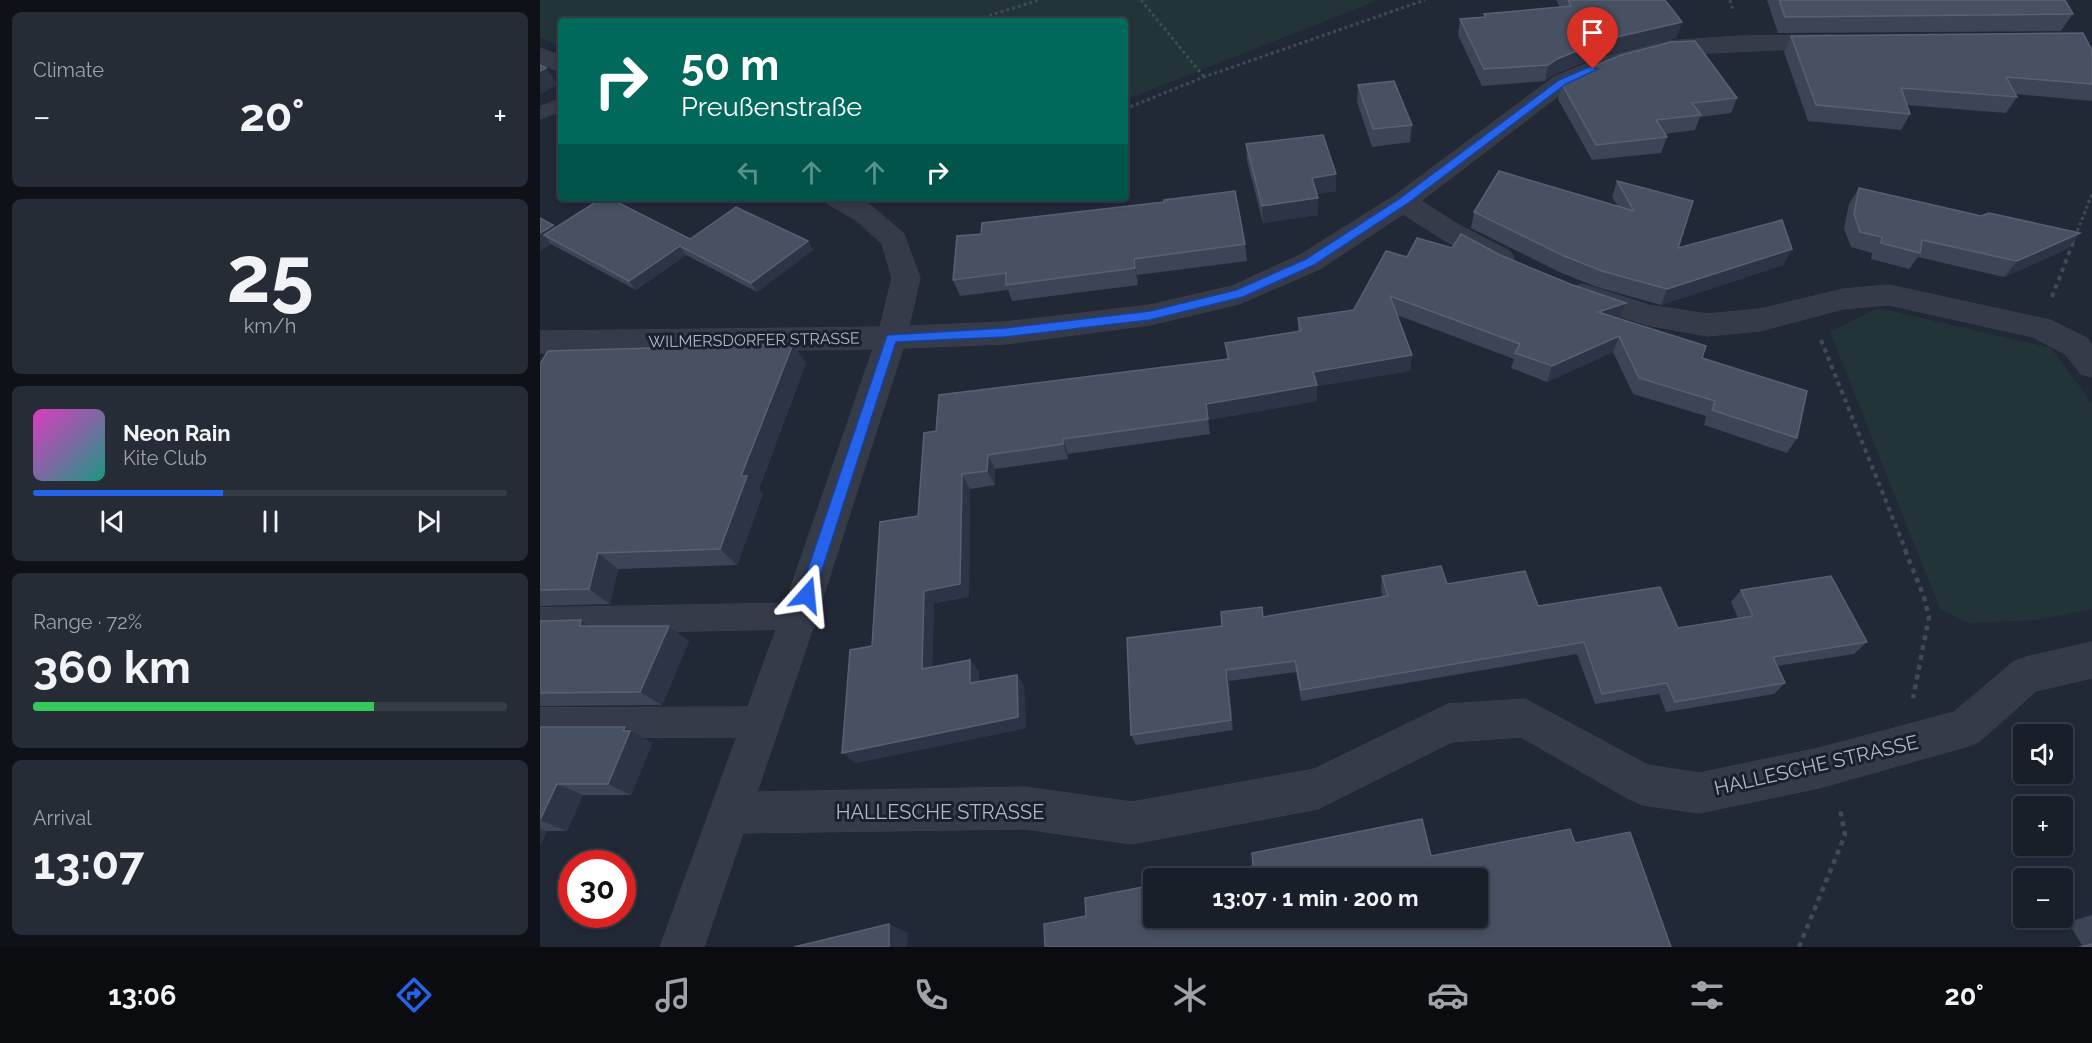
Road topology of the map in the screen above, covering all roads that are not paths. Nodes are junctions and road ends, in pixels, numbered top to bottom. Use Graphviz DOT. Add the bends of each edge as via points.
graph roads {
  1 [pos="1855,42"];
  2 [pos="540,55"];
  3 [pos="558,63"];
  4 [pos="558,106"];
  5 [pos="540,113"];
  6 [pos="842,201"];
  7 [pos="1403,201"];
  8 [pos="1527,270"];
  9 [pos="1556,283"];
  10 [pos="892,338"];
  11 [pos="540,342"];
  12 [pos="2092,366"];
  13 [pos="799,616"];
  14 [pos="540,621"];
  15 [pos="2092,660"];
  16 [pos="761,722"];
  17 [pos="540,723"];
  18 [pos="728,813"];
  19 [pos="682,947"];
  1 -- 7 [label="street, WILMERSDORFER STRASSE" via="1666,48 1608,63 1562,82"];
  2 -- 3 [label="street"];
  4 -- 5 [label="lane"];
  6 -- 10 [label="street" via="865,214 894,240 906,278"];
  7 -- 8 [label="street" via="1449,231"];
  7 -- 10 [label="street, WILMERSDORFER STRASSE" via="1310,262 1239,294 1150,315 1005,333"];
  9 -- 12 [label="street" via="1647,315 1707,325 1760,320 1843,299 1889,295 2040,328 2076,346"];
  10 -- 11 [label="street, WILMERSDORFER STRASSE"];
  10 -- 13 [label="street"];
  13 -- 14 [label="lane"];
  13 -- 16 [label="street"];
  15 -- 18 [label="street, HALLESCHE STRASSE" via="2026,675 1965,728 1819,768 1699,793 1643,785 1525,718 1448,723 1318,789 1132,824 1025,808"];
  16 -- 17 [label="lane"];
  16 -- 18 [label="street"];
  18 -- 19 [label="street"];
}
